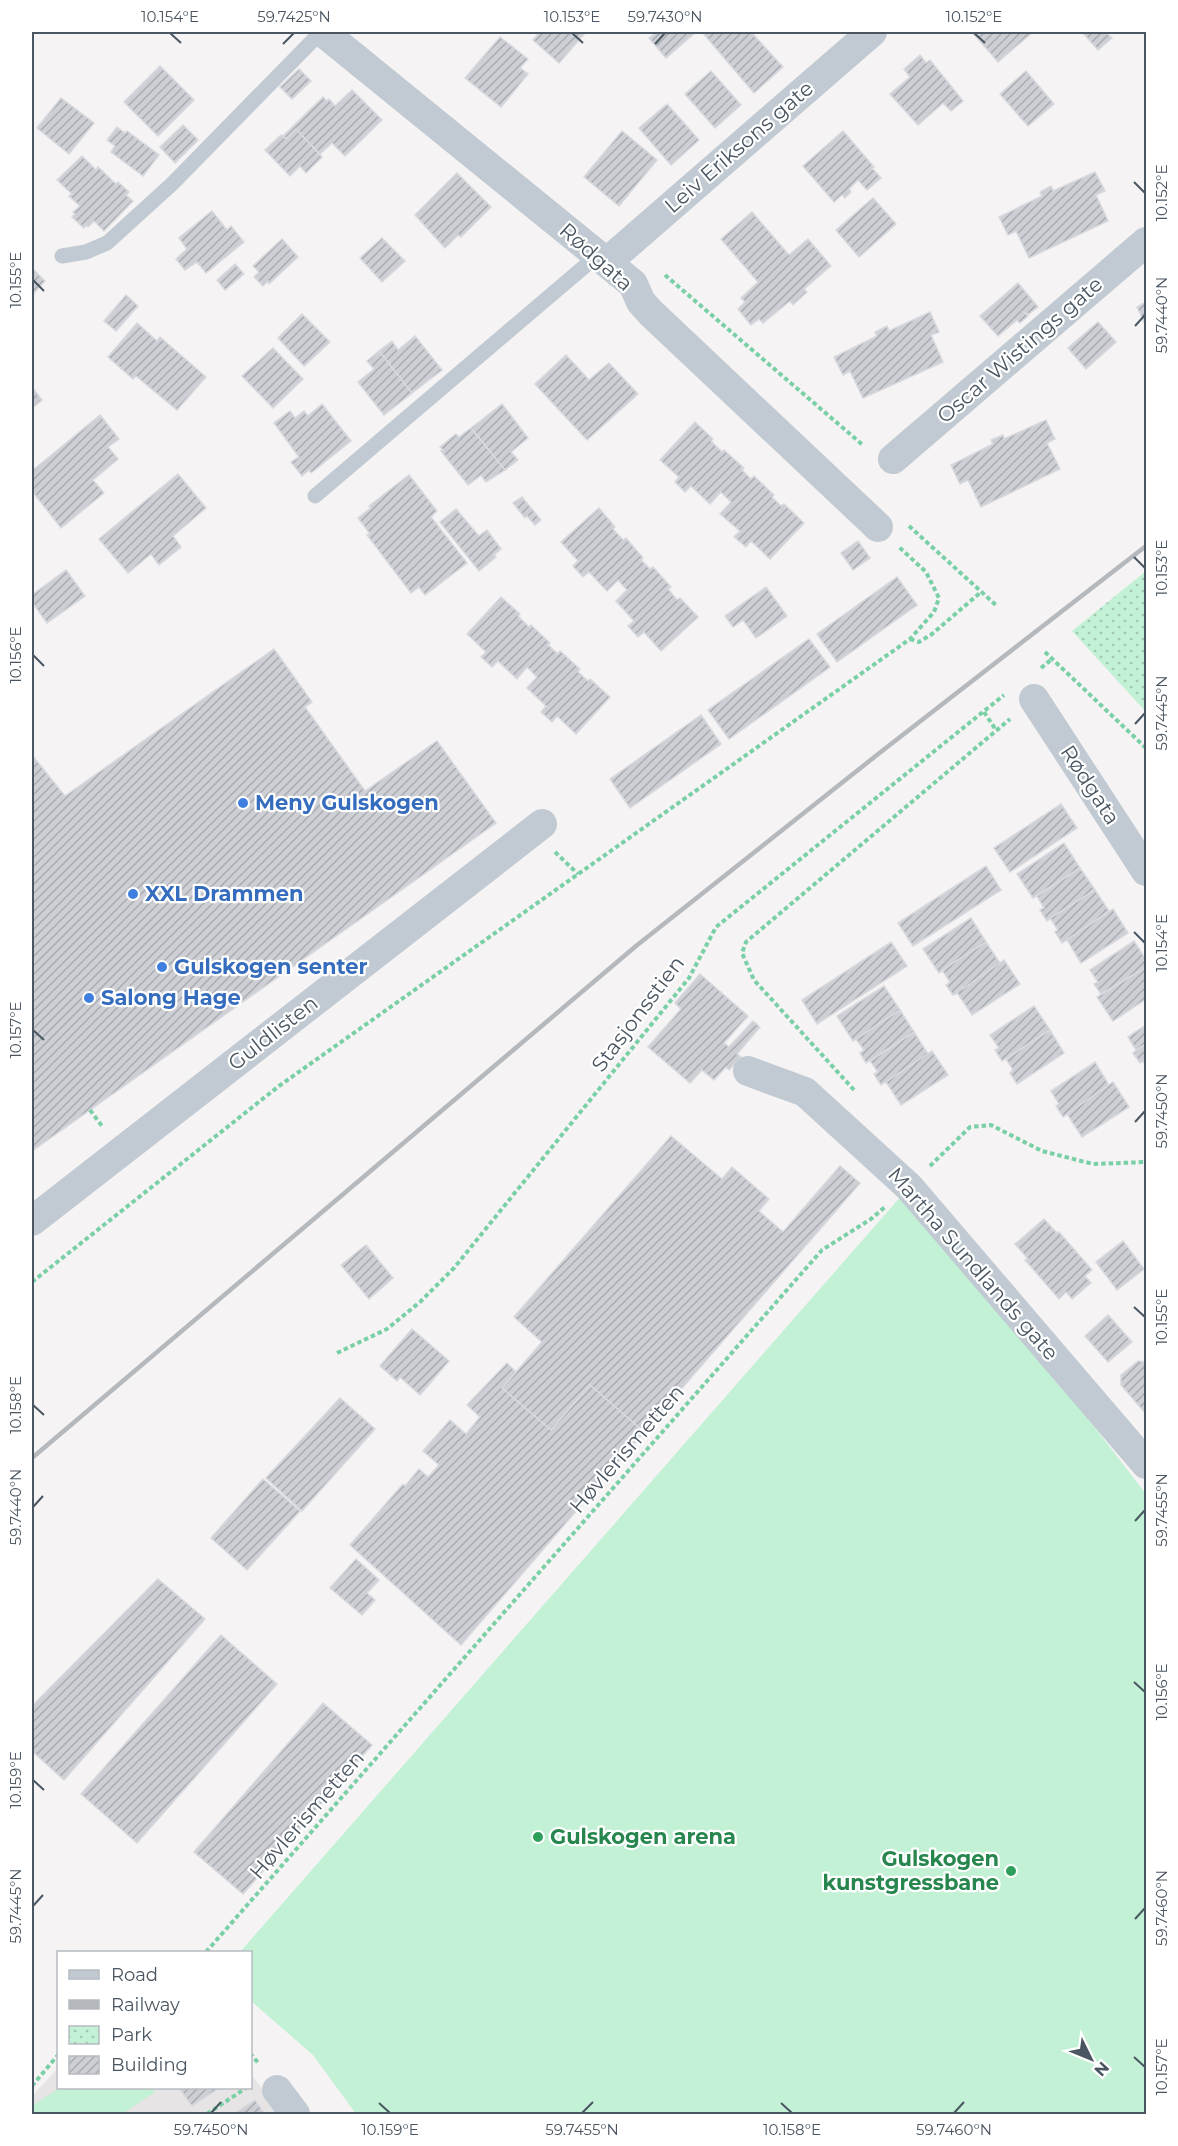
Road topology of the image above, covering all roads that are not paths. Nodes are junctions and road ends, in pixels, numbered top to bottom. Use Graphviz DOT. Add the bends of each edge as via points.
graph roads {
  1 [pos="322,32"];
  2 [pos="872,32"];
  3 [pos="1146,242"];
  4 [pos="63,256"];
  5 [pos="603,258"];
  6 [pos="893,459"];
  7 [pos="315,495"];
  8 [pos="878,527"];
  9 [pos="1034,699"];
  10 [pos="542,824"];
  11 [pos="1146,871"];
  12 [pos="748,1071"];
  13 [pos="32,1221"];
  14 [pos="1146,1464"];
  15 [pos="277,2090"];
  16 [pos="296,2115"];
  1 -- 4 [label="lane" via="107,243"];
  1 -- 5 [label="street, Rødgata"];
  2 -- 5 [label="street, Leiv Eriksons gate"];
  3 -- 6 [label="street, Oscar Wistings gate"];
  5 -- 7 [label="lane"];
  5 -- 8 [label="street, Rødgata" via="633,284 651,313"];
  9 -- 11 [label="street, Rødgata"];
  10 -- 13 [label="street, Guldlisten"];
  12 -- 14 [label="street, Martha Sundlands gate" via="805,1092 909,1187"];
  15 -- 16 [label="street"];
}
